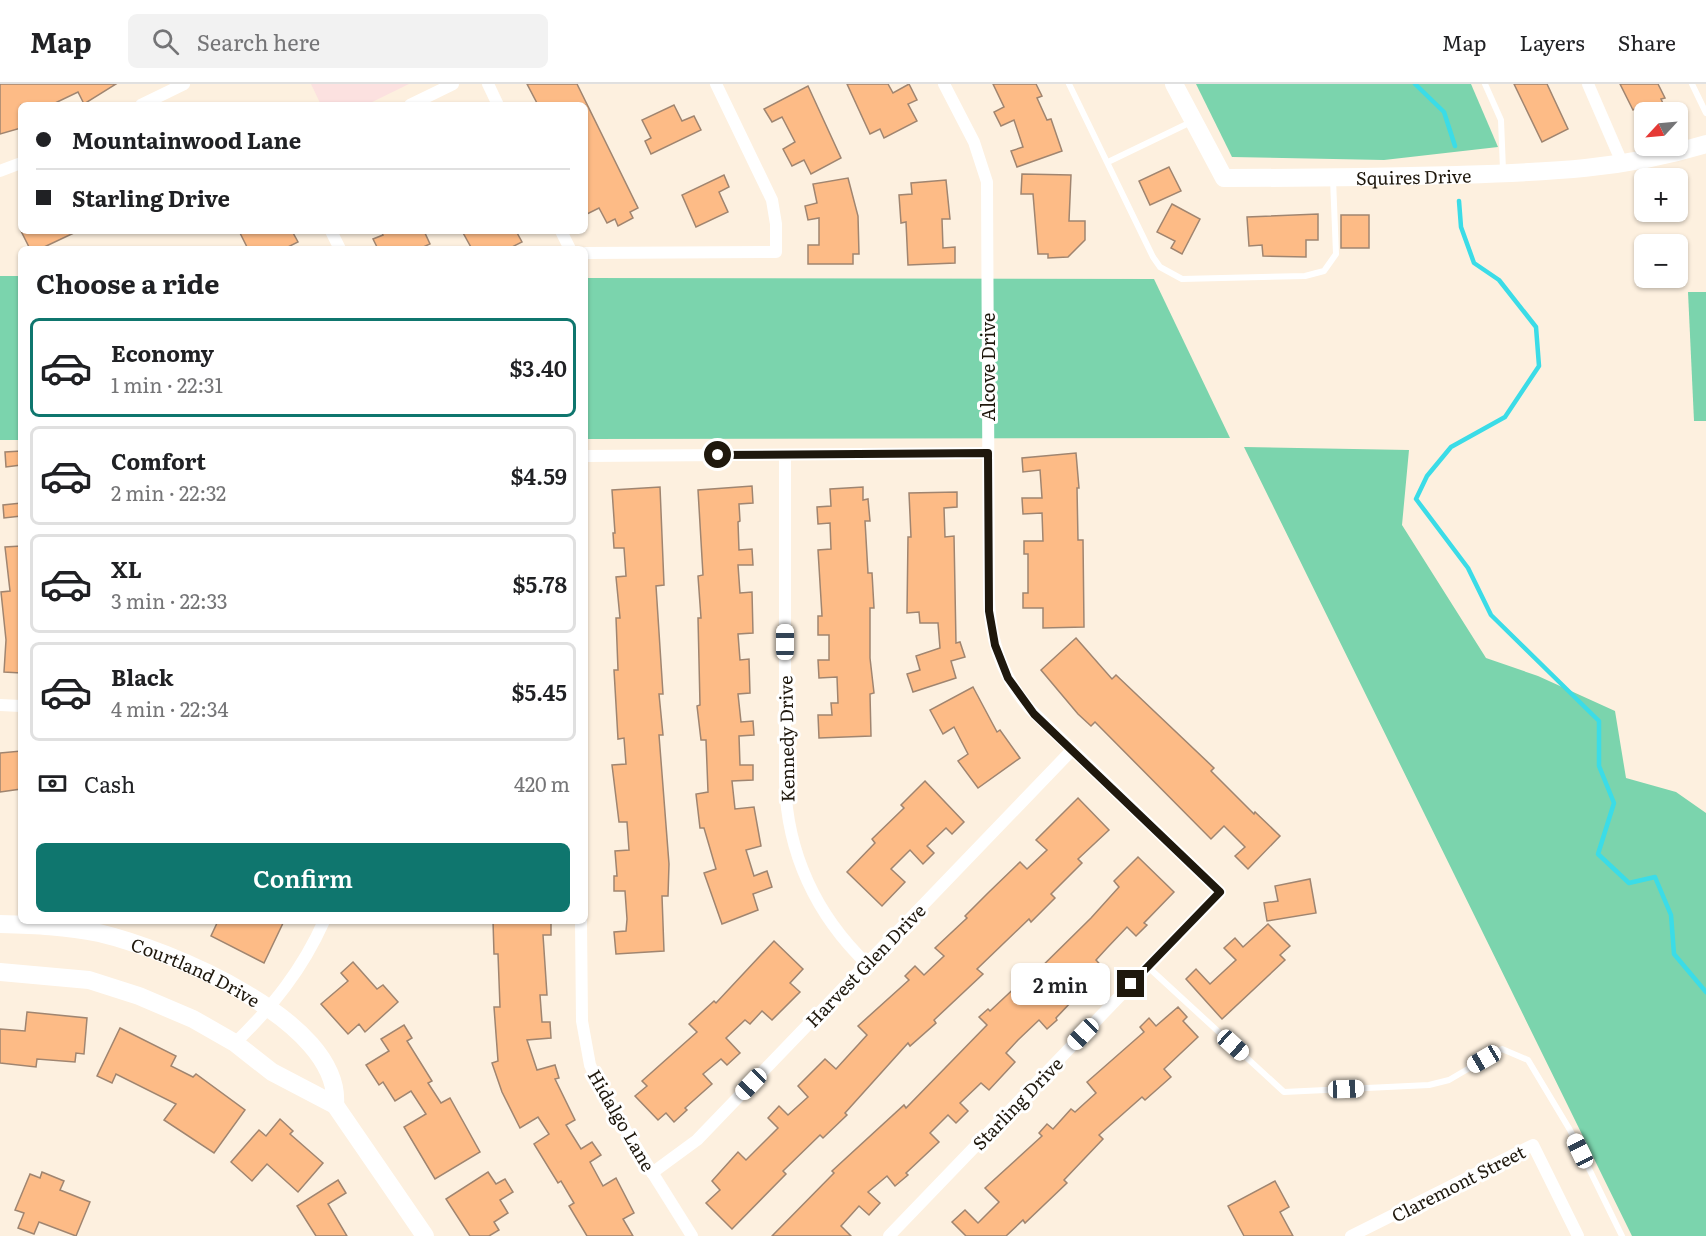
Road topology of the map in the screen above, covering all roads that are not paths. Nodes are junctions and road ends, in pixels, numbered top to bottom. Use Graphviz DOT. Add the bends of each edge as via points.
graph roads {
  1 [pos="184,84"];
  2 [pos="453,84"];
  3 [pos="488,84"];
  4 [pos="716,84"];
  5 [pos="944,84"];
  6 [pos="1069,84"];
  7 [pos="1174,84"];
  8 [pos="1485,84"];
  9 [pos="1588,84"];
  10 [pos="1692,84"];
  11 [pos="147,102"];
  12 [pos="416,102"];
  13 [pos="497,102"];
  14 [pos="1706,113"];
  15 [pos="1193,122"];
  16 [pos="1706,144"];
  17 [pos="1108,162"];
  18 [pos="18,164"];
  19 [pos="1623,165"];
  20 [pos="0,171"];
  21 [pos="1503,173"];
  22 [pos="1333,179"];
  23 [pos="588,253"];
  24 [pos="988,453"];
  25 [pos="785,455"];
  26 [pos="588,456"];
  27 [pos="0,705"];
  28 [pos="18,706"];
  29 [pos="1072,750"];
  30 [pos="1220,892"];
  31 [pos="0,924"];
  32 [pos="323,924"];
  33 [pos="581,924"];
  34 [pos="867,964"];
  35 [pos="1148,967"];
  36 [pos="0,972"];
  37 [pos="270,1009"];
  38 [pos="235,1043"];
  39 [pos="335,1105"];
  40 [pos="652,1173"];
  41 [pos="424,1236"];
  42 [pos="692,1236"];
  43 [pos="889,1236"];
  44 [pos="1351,1236"];
  45 [pos="1578,1236"];
  46 [pos="1622,1236"];
  1 -- 11 [label="street"];
  2 -- 12 [label="street"];
  3 -- 13 [label="street"];
  4 -- 23 [label="street" via="772,200 776,252"];
  5 -- 24 [label="street, Alcove Drive" via="974,142 987,182"];
  6 -- 17 [label="lane"];
  7 -- 15 [label="street, Squires Drive"];
  8 -- 21 [label="lane" via="1501,120"];
  9 -- 19 [label="street"];
  10 -- 14 [label="lane"];
  15 -- 17 [label="lane"];
  15 -- 22 [label="street, Squires Drive" via="1224,178"];
  16 -- 19 [label="street, Squires Drive"];
  17 -- 22 [label="lane" via="1153,257 1160,267 1182,279 1305,276 1324,271 1336,254"];
  18 -- 20 [label="street"];
  19 -- 21 [label="street, Squires Drive"];
  21 -- 22 [label="street, Squires Drive"];
  24 -- 25 [label="street"];
  24 -- 29 [label="street, Alcove Drive" via="989,608 995,645 1021,698"];
  25 -- 26 [label="street"];
  25 -- 34 [label="street, Kennedy Drive" via="788,821 798,859 816,901 838,933"];
  27 -- 28 [label="street"];
  29 -- 30 [label="street, Alcove Drive"];
  29 -- 34 [label="street, Harvest Glen Drive"];
  30 -- 35 [label="street, Starling Drive"];
  31 -- 37 [label="street, Courtland Drive" via="55,925 152,948 214,974"];
  32 -- 37 [label="street" via="312,948"];
  33 -- 40 [label="street, Hidalgo Lane" via="582,1021 587,1054 604,1096"];
  34 -- 40 [label="street, Harvest Glen Drive" via="697,1140"];
  35 -- 43 [label="street, Starling Drive"];
  35 -- 46 [label="lane" via="1284,1092 1429,1085 1449,1080 1502,1049 1528,1060 1570,1130"];
  36 -- 38 [label="street, Courtland Drive" via="89,980 193,1019"];
  37 -- 38 [label="street"];
  37 -- 39 [label="street, Courtland Drive" via="304,1038 326,1067 336,1089"];
  38 -- 39 [label="street, Courtland Drive" via="272,1072"];
  39 -- 41 [label="street, Courtland Drive"];
  40 -- 42 [label="street, Hidalgo Lane"];
  44 -- 45 [label="street, Claremont Street" via="1533,1146"];
}
